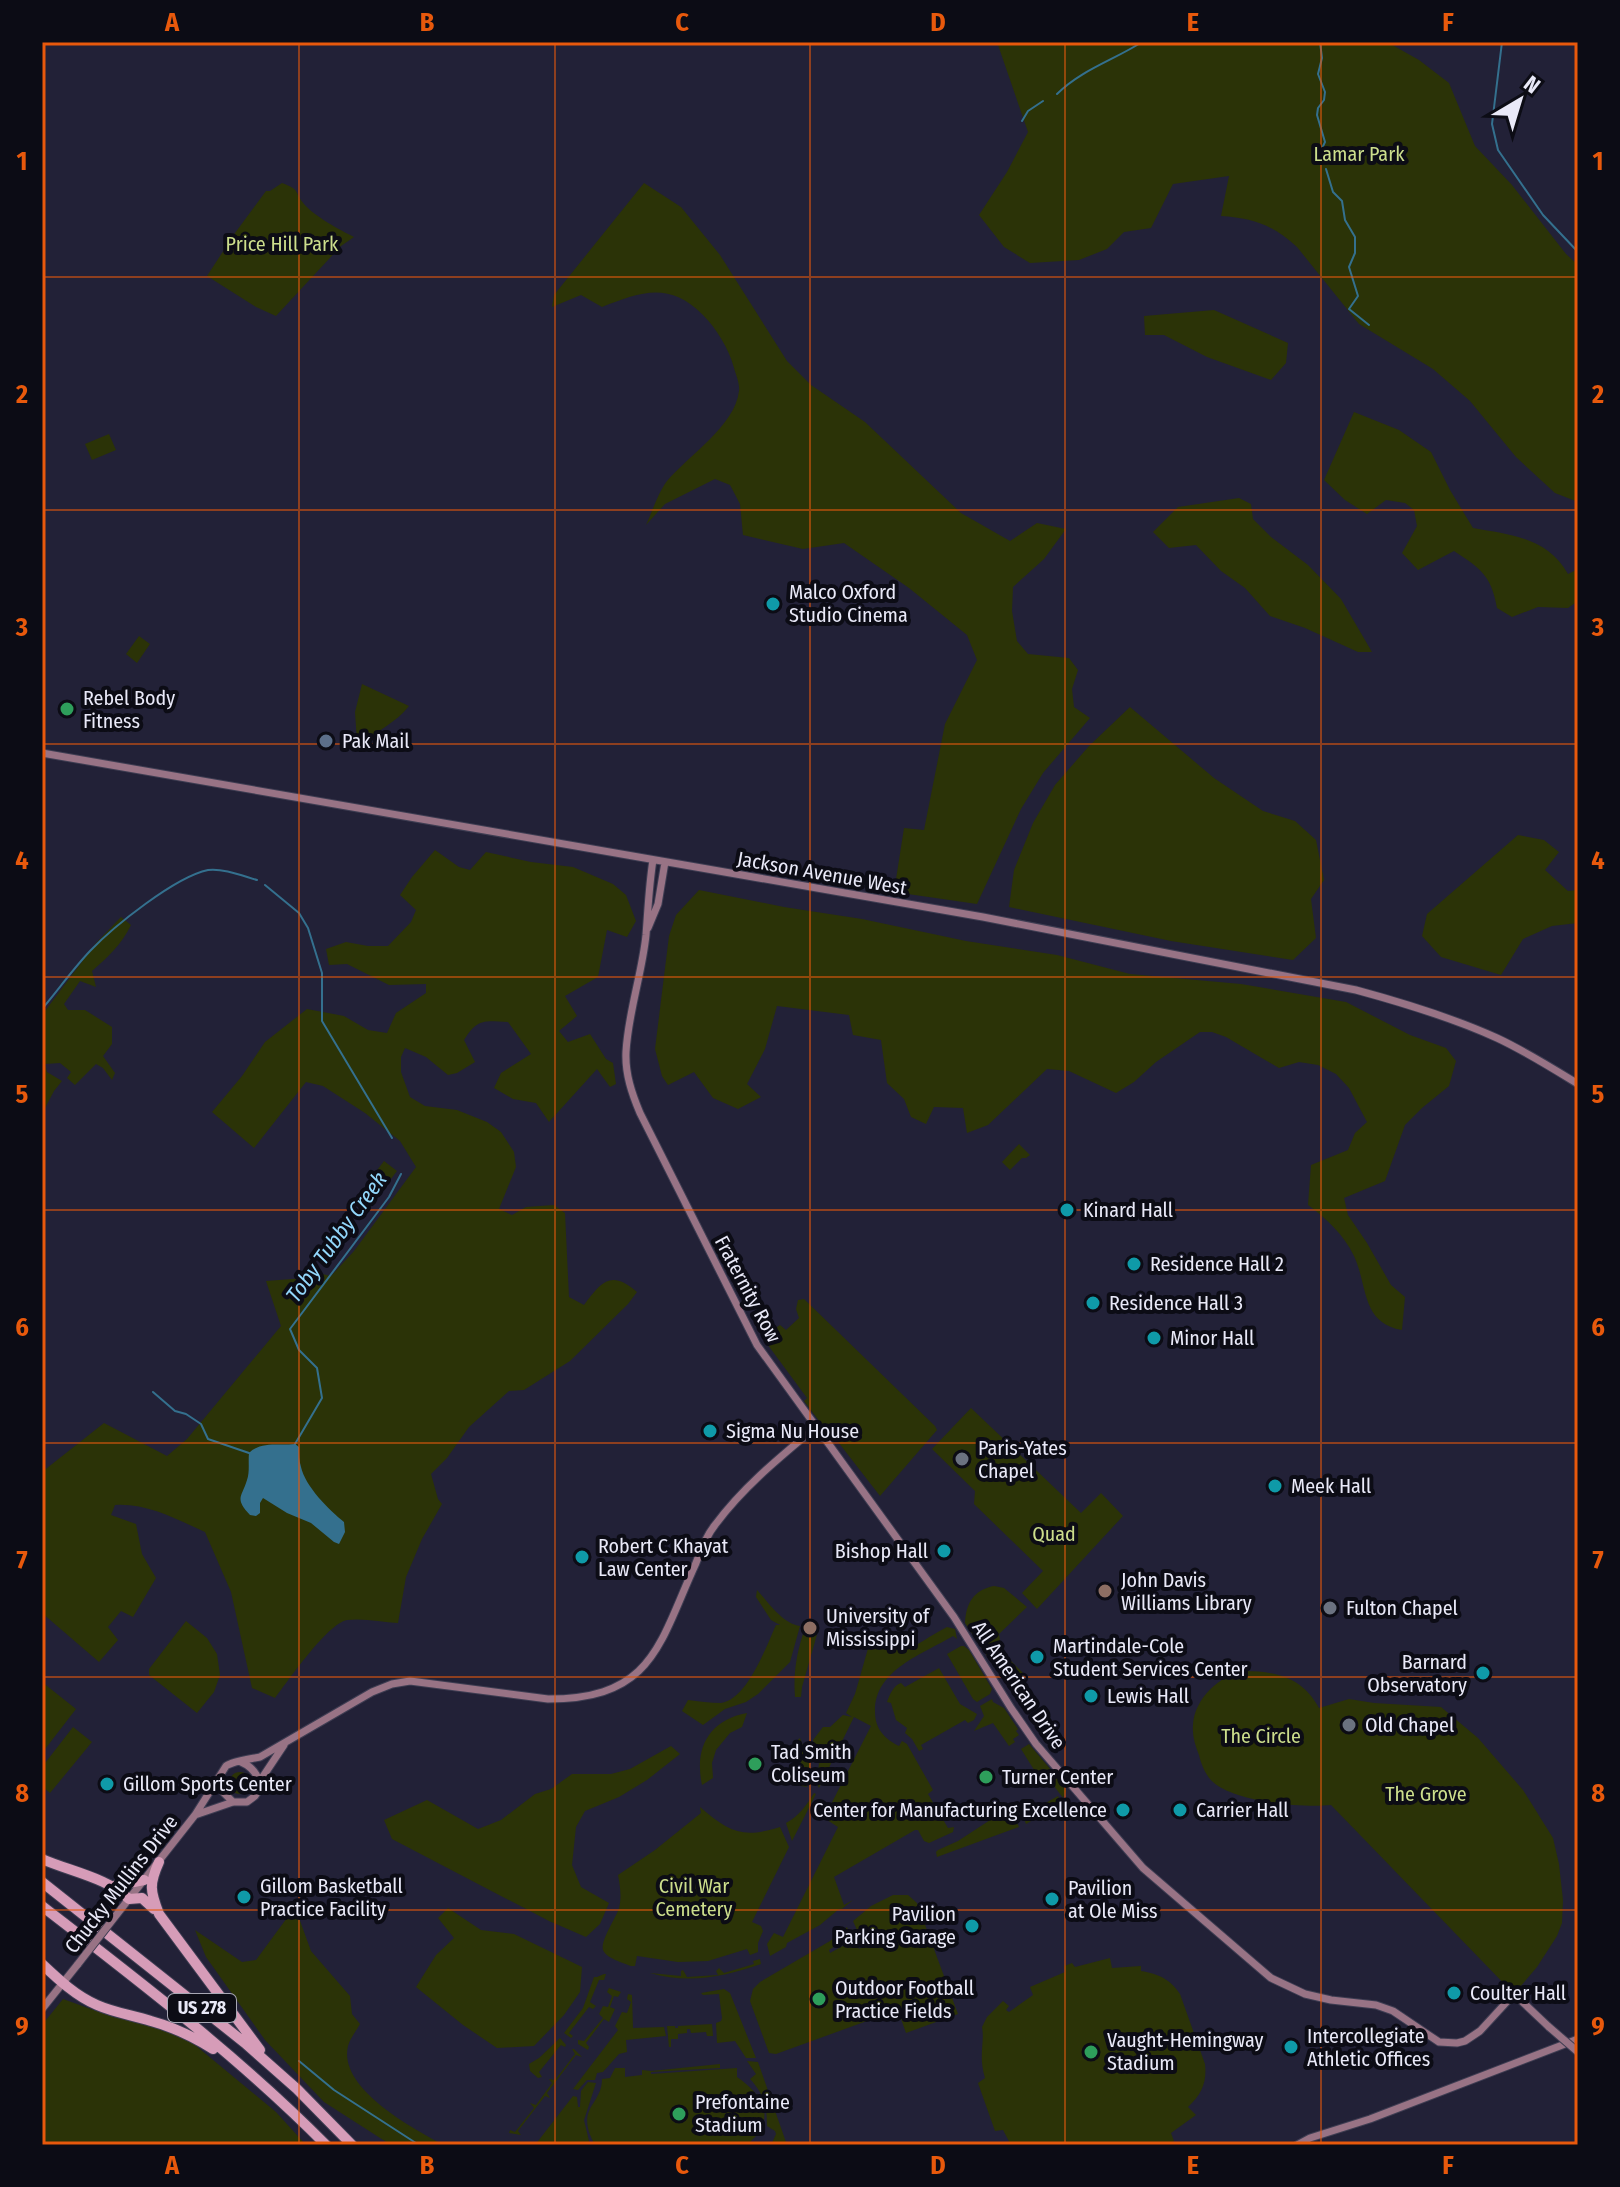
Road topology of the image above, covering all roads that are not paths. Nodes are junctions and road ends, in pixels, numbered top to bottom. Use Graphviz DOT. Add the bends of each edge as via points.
graph roads {
  1 [pos="42,753"];
  2 [pos="653,860"];
  3 [pos="665,862"];
  4 [pos="646,934"];
  5 [pos="1578,1084"];
  6 [pos="816,1427"];
  7 [pos="954,1617"];
  8 [pos="285,1743"];
  9 [pos="241,1762"];
  10 [pos="218,1780"];
  11 [pos="260,1782"];
  12 [pos="233,1802"];
  13 [pos="195,1815"];
  14 [pos="42,1859"];
  15 [pos="159,1862"];
  16 [pos="144,1880"];
  17 [pos="42,1882"];
  18 [pos="114,1886"];
  19 [pos="129,1899"];
  20 [pos="42,1906"];
  21 [pos="159,1914"];
  22 [pos="42,1964"];
  23 [pos="63,1984"];
  24 [pos="42,2009"];
  25 [pos="1578,2039"];
  26 [pos="1578,2052"];
  27 [pos="256,2078"];
  28 [pos="297,2089"];
  29 [pos="326,2145"];
  30 [pos="352,2145"];
  31 [pos="1297,2145"];
  1 -- 2 [label="street, Jackson Avenue West"];
  2 -- 3 [label="street, Jackson Avenue West"];
  2 -- 4 [label="street, Fraternity Row"];
  3 -- 4 [label="street, Fraternity Row"];
  3 -- 5 [label="street, Jackson Avenue West" via="1356,990 1463,1023"];
  4 -- 6 [label="street, Fraternity Row" via="626,1054 633,1095 757,1345"];
  6 -- 7 [label="street, Fraternity Row"];
  6 -- 8 [label="street, Chucky Mullins Drive" via="764,1471 716,1523 664,1638 630,1679 592,1696 569,1699 410,1681 392,1684"];
  7 -- 26 [label="street, All American Drive, bridge" via="1036,1744 1111,1832 1156,1881 1271,1978 1305,1994 1393,2011 1439,2042 1465,2041 1514,1994"];
  8 -- 9 [label="street, Chucky Mullins Drive"];
  8 -- 11 [label="street, Chucky Mullins Drive"];
  9 -- 10 [label="street, Chucky Mullins Drive" via="230,1763"];
  9 -- 11 [label="street"];
  10 -- 12 [label="street"];
  10 -- 13 [label="street, Chucky Mullins Drive"];
  11 -- 12 [label="street, Chucky Mullins Drive" via="252,1799"];
  12 -- 13 [label="street, Chucky Mullins Drive"];
  13 -- 15 [label="street, Chucky Mullins Drive"];
  14 -- 18 [label="highway"];
  15 -- 16 [label="street, Chucky Mullins Drive"];
  15 -- 21 [label="highway" via="151,1888"];
  16 -- 18 [label="highway"];
  16 -- 19 [label="street, Chucky Mullins Drive"];
  17 -- 28 [label="highway, US 278"];
  18 -- 19 [label="highway"];
  19 -- 21 [label="highway" via="142,1898"];
  19 -- 23 [label="street, Chucky Mullins Drive, bridge"];
  20 -- 27 [label="highway, US 278"];
  21 -- 28 [label="highway" via="256,2045"];
  22 -- 23 [label="highway"];
  23 -- 24 [label="street, Chucky Mullins Drive"];
  23 -- 27 [label="highway" via="106,2009 174,2028"];
  25 -- 31 [label="street"];
  27 -- 29 [label="highway, US 278"];
  28 -- 30 [label="highway, US 278"];
}
